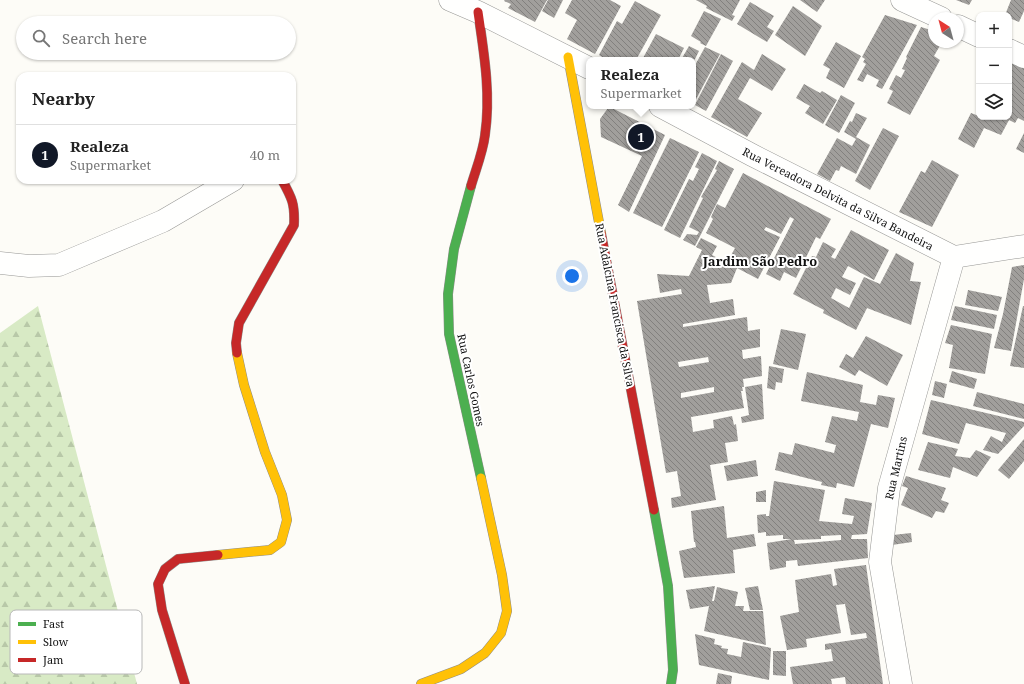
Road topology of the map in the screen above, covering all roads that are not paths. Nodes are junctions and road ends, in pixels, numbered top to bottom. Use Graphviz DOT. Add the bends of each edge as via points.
graph roads {
  1 [pos="450,0"];
  2 [pos="902,0"];
  3 [pos="478,12"];
  4 [pos="928,12"];
  5 [pos="964,29"];
  6 [pos="976,35"];
  7 [pos="1012,51"];
  8 [pos="1024,56"];
  9 [pos="568,57"];
  10 [pos="586,66"];
  11 [pos="666,109"];
  12 [pos="226,184"];
  13 [pos="284,184"];
  14 [pos="1024,246"];
  15 [pos="954,257"];
  16 [pos="0,263"];
  17 [pos="185,684"];
  18 [pos="422,684"];
  19 [pos="671,684"];
  20 [pos="900,684"];
  1 -- 3 [label="street"];
  2 -- 4 [label="street"];
  3 -- 9 [label="street"];
  3 -- 18 [label="street, Rua Carlos Gomes" via="486,67 485,136 454,248 448,294 449,334 502,575 507,611 501,633 485,653 462,669"];
  5 -- 6 [label="street"];
  7 -- 8 [label="street"];
  9 -- 10 [label="street"];
  9 -- 19 [label="street, Rua Adalcina Francisca da Silva" via="668,586 673,670"];
  11 -- 15 [label="street, Rua Vereadora Delvita da Silva Bandeira"];
  12 -- 16 [label="street" via="163,221 59,265 29,266"];
  13 -- 17 [label="street" via="294,209 294,225 239,323 236,343 244,385 265,452 282,495 287,520 281,542 270,550 178,559 164,569 158,584 162,610"];
  14 -- 15 [label="street"];
  15 -- 20 [label="street, Rua Martins" via="889,488 880,562"];
}
